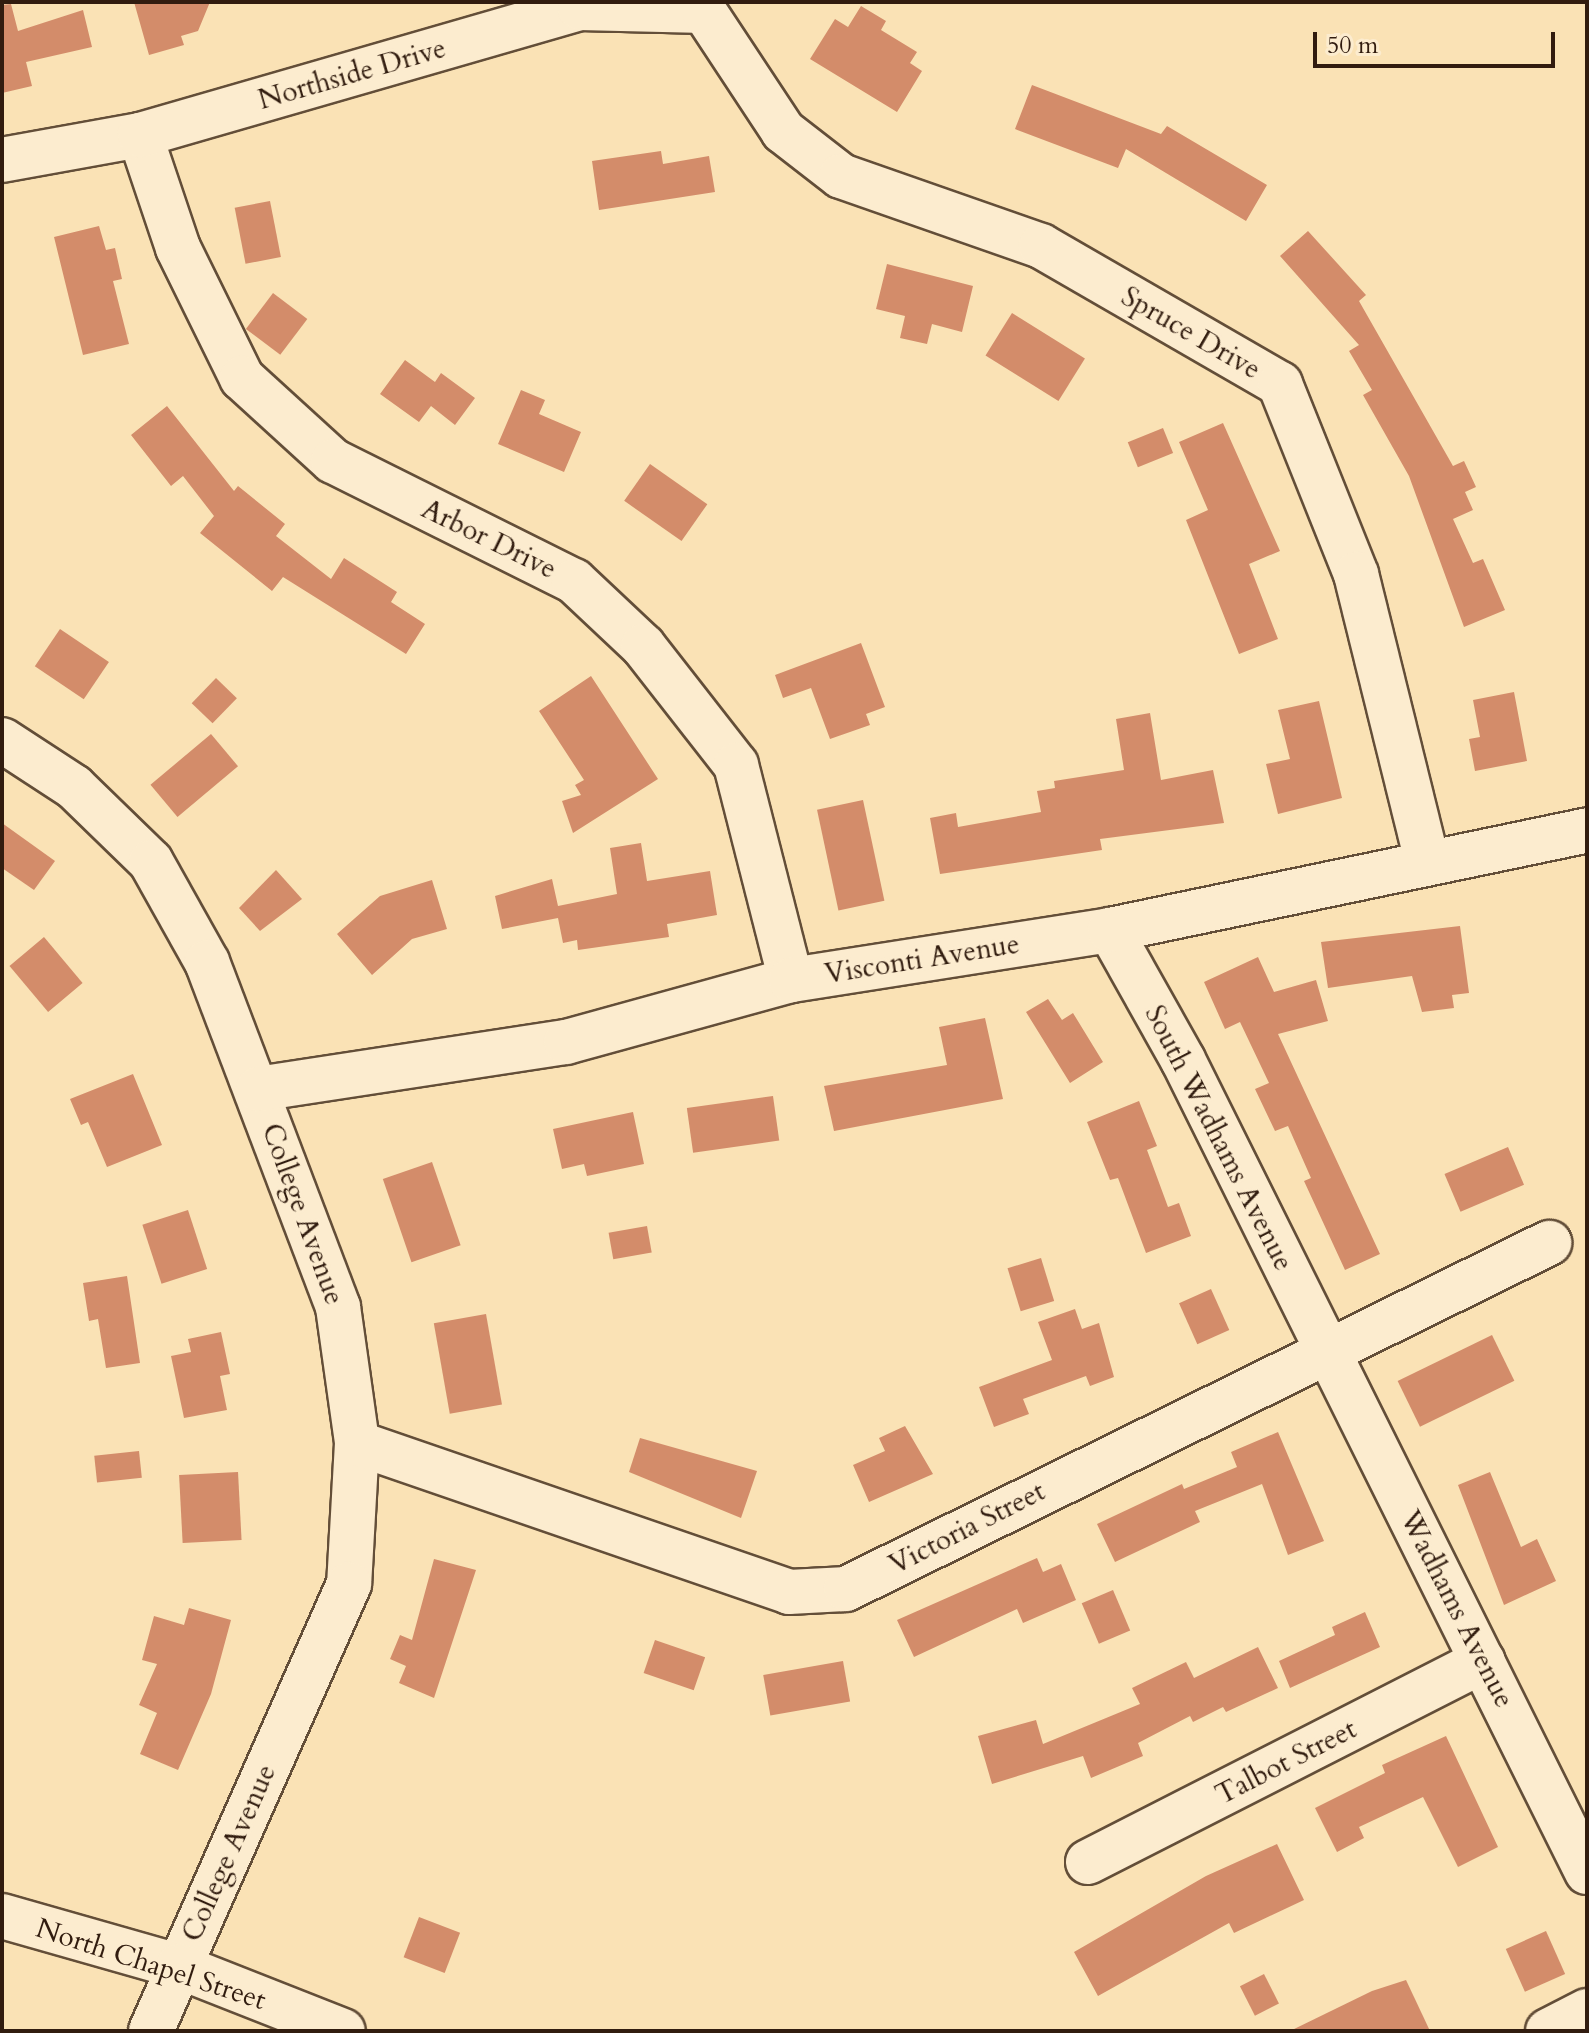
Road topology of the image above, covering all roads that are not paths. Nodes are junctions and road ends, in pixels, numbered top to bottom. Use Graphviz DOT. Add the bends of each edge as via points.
graph roads {
  1 [pos="704,11"];
  2 [pos="140,135"];
  3 [pos="2,160"];
  4 [pos="2,740"];
  5 [pos="1587,830"];
  6 [pos="1427,861"];
  7 [pos="1110,930"];
  8 [pos="791,980"];
  9 [pos="258,1089"];
  10 [pos="1549,1243"];
  11 [pos="1325,1348"];
  12 [pos="357,1443"];
  13 [pos="1483,1661"];
  14 [pos="1088,1862"];
  15 [pos="1587,1872"];
  16 [pos="2,1916"];
  17 [pos="178,1966"];
  18 [pos="1587,2011"];
  19 [pos="151,2031"];
  20 [pos="343,2031"];
  21 [pos="1548,2031"];
  1 -- 2 [label="street, Northside Drive" via="580,8"];
  1 -- 6 [label="street, Spruce Drive" via="783,131 841,176 1041,246 1280,384 1356,574"];
  2 -- 3 [label="street, Northside Drive"];
  2 -- 8 [label="street, Arbor Drive" via="178,248 242,378 333,461 574,581 643,646 736,765"];
  4 -- 9 [label="street, College Avenue" via="74,787 151,862 207,962"];
  5 -- 6 [label="street, Visconti Avenue"];
  6 -- 7 [label="street, Visconti Avenue"];
  7 -- 8 [label="street, Visconti Avenue"];
  7 -- 11 [label="street, South Wadhams Avenue" via="1183,1060"];
  8 -- 9 [label="street, Visconti Avenue" via="566,1042"];
  9 -- 12 [label="street, College Avenue" via="338,1307"];
  10 -- 11 [label="street, Victoria Street"];
  11 -- 12 [label="street, Victoria Street" via="846,1589 789,1592"];
  11 -- 13 [label="street, Wadhams Avenue"];
  12 -- 17 [label="street, College Avenue" via="349,1584"];
  13 -- 14 [label="street, Talbot Street"];
  13 -- 15 [label="street, Wadhams Avenue"];
  16 -- 17 [label="street, North Chapel Street"];
  17 -- 19 [label="street, College Avenue"];
  17 -- 20 [label="street, North Chapel Street"];
  18 -- 21 [label="street"];
}
